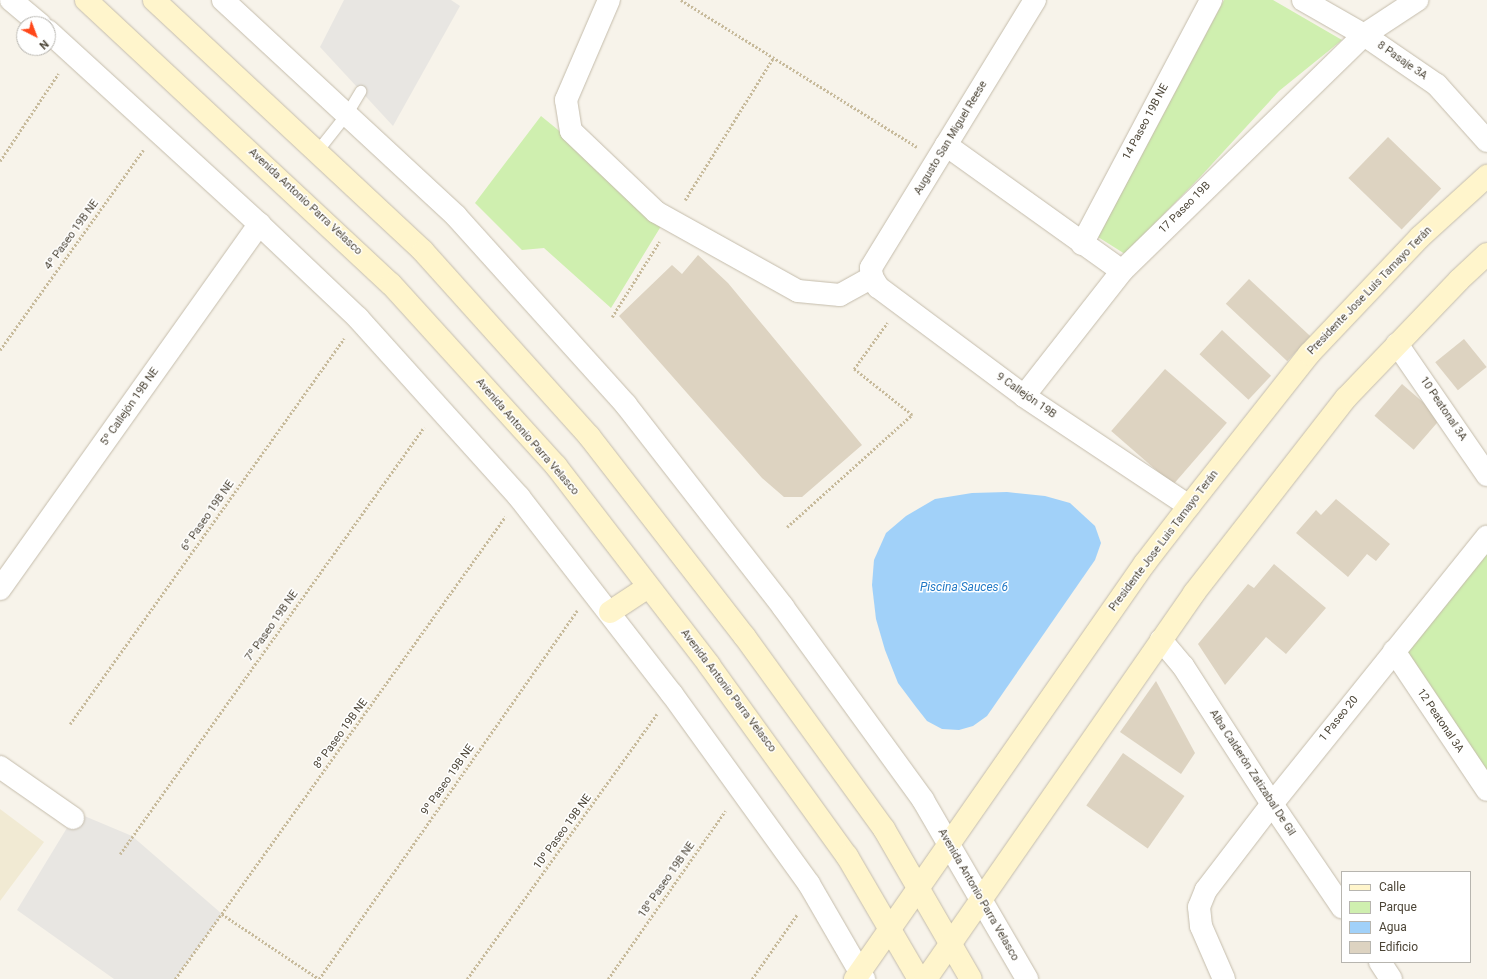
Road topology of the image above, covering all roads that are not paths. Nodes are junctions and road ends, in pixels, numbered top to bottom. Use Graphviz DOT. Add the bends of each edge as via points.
graph roads {
  1 [pos="11,0"];
  2 [pos="86,0"];
  3 [pos="154,0"];
  4 [pos="223,0"];
  5 [pos="609,0"];
  6 [pos="1035,0"];
  7 [pos="1211,0"];
  8 [pos="1303,0"];
  9 [pos="1417,0"];
  10 [pos="30,16"];
  11 [pos="1364,34"];
  12 [pos="56,38"];
  13 [pos="360,91"];
  14 [pos="347,113"];
  15 [pos="1487,140"];
  16 [pos="317,151"];
  17 [pos="942,152"];
  18 [pos="1487,176"];
  19 [pos="259,224"];
  20 [pos="1082,244"];
  21 [pos="1487,254"];
  22 [pos="1122,271"];
  23 [pos="872,277"];
  24 [pos="1397,344"];
  25 [pos="1024,396"];
  26 [pos="1487,475"];
  27 [pos="1189,506"];
  28 [pos="1487,537"];
  29 [pos="648,587"];
  30 [pos="0,589"];
  31 [pos="610,612"];
  32 [pos="1161,640"];
  33 [pos="1394,651"];
  34 [pos="0,767"];
  35 [pos="1487,790"];
  36 [pos="1272,804"];
  37 [pos="72,818"];
  38 [pos="949,844"];
  39 [pos="918,888"];
  40 [pos="981,900"];
  41 [pos="1341,906"];
  42 [pos="890,929"];
  43 [pos="950,943"];
  44 [pos="1381,963"];
  45 [pos="860,977"];
  46 [pos="919,979"];
  47 [pos="926,979"];
  48 [pos="971,979"];
  49 [pos="1027,979"];
  50 [pos="1224,979"];
  51 [pos="1391,979"];
  1 -- 10 [label="street"];
  2 -- 29 [label="main road, Avenida Antonio Parra Velasco" via="391,284 556,466"];
  3 -- 16 [label="main road"];
  4 -- 14 [label="street, Avenida Antonio Parra Velasco" via="323,94"];
  5 -- 23 [label="street" via="566,100 571,131 656,212 798,291 840,295"];
  6 -- 17 [label="street, Augusto San Miguel Reese"];
  7 -- 20 [label="street, 14 Paseo 19B NE"];
  8 -- 11 [label="street, 8 Pasaje 3A"];
  9 -- 11 [label="street, 17 Paseo 19B"];
  11 -- 15 [label="street, 8 Pasaje 3A" via="1437,86"];
  11 -- 22 [label="street, 17 Paseo 19B"];
  12 -- 19 [label="street"];
  13 -- 14 [label="lane"];
  14 -- 16 [label="lane"];
  14 -- 38 [label="street, Avenida Antonio Parra Velasco" via="456,216 626,405 783,607 923,800"];
  16 -- 39 [label="main road" via="423,251 589,436 745,637 896,846"];
  17 -- 20 [label="street"];
  17 -- 23 [label="street, Augusto San Miguel Reese" via="871,268"];
  18 -- 27 [label="main road, Presidente Jose Luis Tamayo Terán" via="1420,237 1309,354"];
  19 -- 30 [label="street, 5º Callejón 19B NE"];
  19 -- 31 [label="street" via="358,318 520,497"];
  20 -- 22 [label="street"];
  21 -- 24 [label="main road"];
  22 -- 25 [label="street, 17 Paseo 19B"];
  23 -- 25 [label="street, 9 Callejón 19B" via="878,287"];
  24 -- 26 [label="street, 10 Peatonal 3A"];
  24 -- 32 [label="main road" via="1346,398 1194,593"];
  25 -- 27 [label="street, 9 Callejón 19B"];
  27 -- 38 [label="main road, Presidente Jose Luis Tamayo Terán" via="1145,563"];
  28 -- 33 [label="street, 1 Paseo 20"];
  29 -- 31 [label="main road"];
  29 -- 42 [label="main road, Avenida Antonio Parra Velasco" via="709,665 848,856"];
  31 -- 45 [label="street" via="813,891"];
  32 -- 36 [label="street, Alba Calderón Zatizabal De Gil" via="1183,666"];
  32 -- 40 [label="main road"];
  33 -- 35 [label="street, 12 Peatonal 3A"];
  33 -- 36 [label="street, 1 Paseo 20"];
  34 -- 37 [label="street"];
  36 -- 41 [label="street, Alba Calderón Zatizabal De Gil"];
  36 -- 50 [label="street, 1 Paseo 20" via="1206,890 1199,907 1201,926"];
  38 -- 39 [label="main road, Presidente Jose Luis Tamayo Terán"];
  38 -- 40 [label="street, Avenida Antonio Parra Velasco"];
  39 -- 42 [label="main road, Presidente Jose Luis Tamayo Terán"];
  39 -- 43 [label="main road"];
  40 -- 43 [label="main road"];
  40 -- 49 [label="street, Avenida Antonio Parra Velasco"];
  42 -- 45 [label="main road, Presidente Jose Luis Tamayo Terán"];
  42 -- 46 [label="main road, Avenida Antonio Parra Velasco"];
  43 -- 47 [label="main road"];
  43 -- 48 [label="main road"];
  44 -- 51 [label="street"];
}
